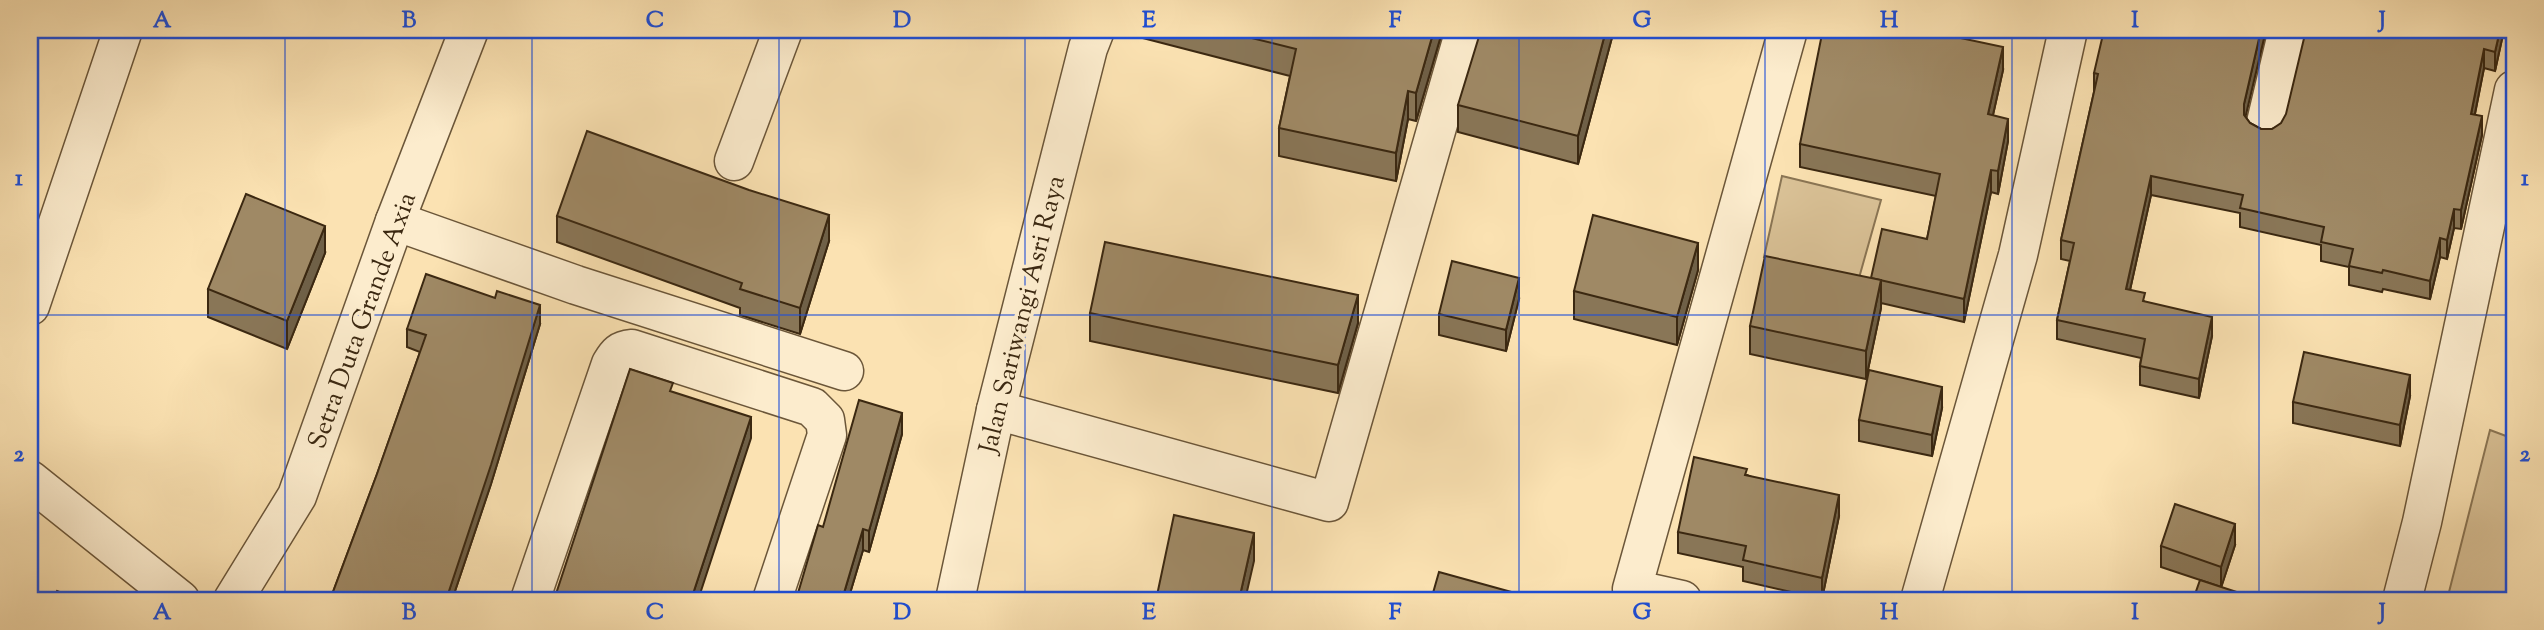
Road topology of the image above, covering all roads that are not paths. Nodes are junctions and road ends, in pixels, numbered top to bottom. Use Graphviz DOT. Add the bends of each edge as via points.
graph roads {
  1 [pos="123,30"];
  2 [pos="469,30"];
  3 [pos="783,30"];
  4 [pos="1095,30"];
  5 [pos="1465,30"];
  6 [pos="1788,30"];
  7 [pos="2068,30"];
  8 [pos="2288,30"];
  9 [pos="2514,90"];
  10 [pos="2264,127"];
  11 [pos="734,161"];
  12 [pos="396,221"];
  13 [pos="30,306"];
  14 [pos="844,371"];
  15 [pos="996,410"];
  16 [pos="30,480"];
  17 [pos="180,600"];
  18 [pos="233,600"];
  19 [pos="530,600"];
  20 [pos="772,600"];
  21 [pos="956,600"];
  22 [pos="1682,600"];
  23 [pos="1920,600"];
  24 [pos="2402,600"];
  1 -- 13 [label="street"];
  2 -- 12 [label="street, Setra Duta Grande Axia"];
  3 -- 11 [label="street"];
  4 -- 15 [label="street, Jalan Sariwangi Asri Raya"];
  5 -- 15 [label="street" via="1329,502"];
  6 -- 22 [label="street" via="1632,589"];
  7 -- 23 [label="street" via="2018,255"];
  8 -- 10 [label="street"];
  9 -- 24 [label="street"];
  12 -- 14 [label="street" via="576,285"];
  12 -- 18 [label="street, Setra Duta Grande Axia" via="297,496"];
  15 -- 21 [label="street, Jalan Sariwangi Asri Raya"];
  16 -- 17 [label="street"];
  19 -- 20 [label="street" via="611,364 617,353 632,349 812,407 824,420 827,435"];
}
